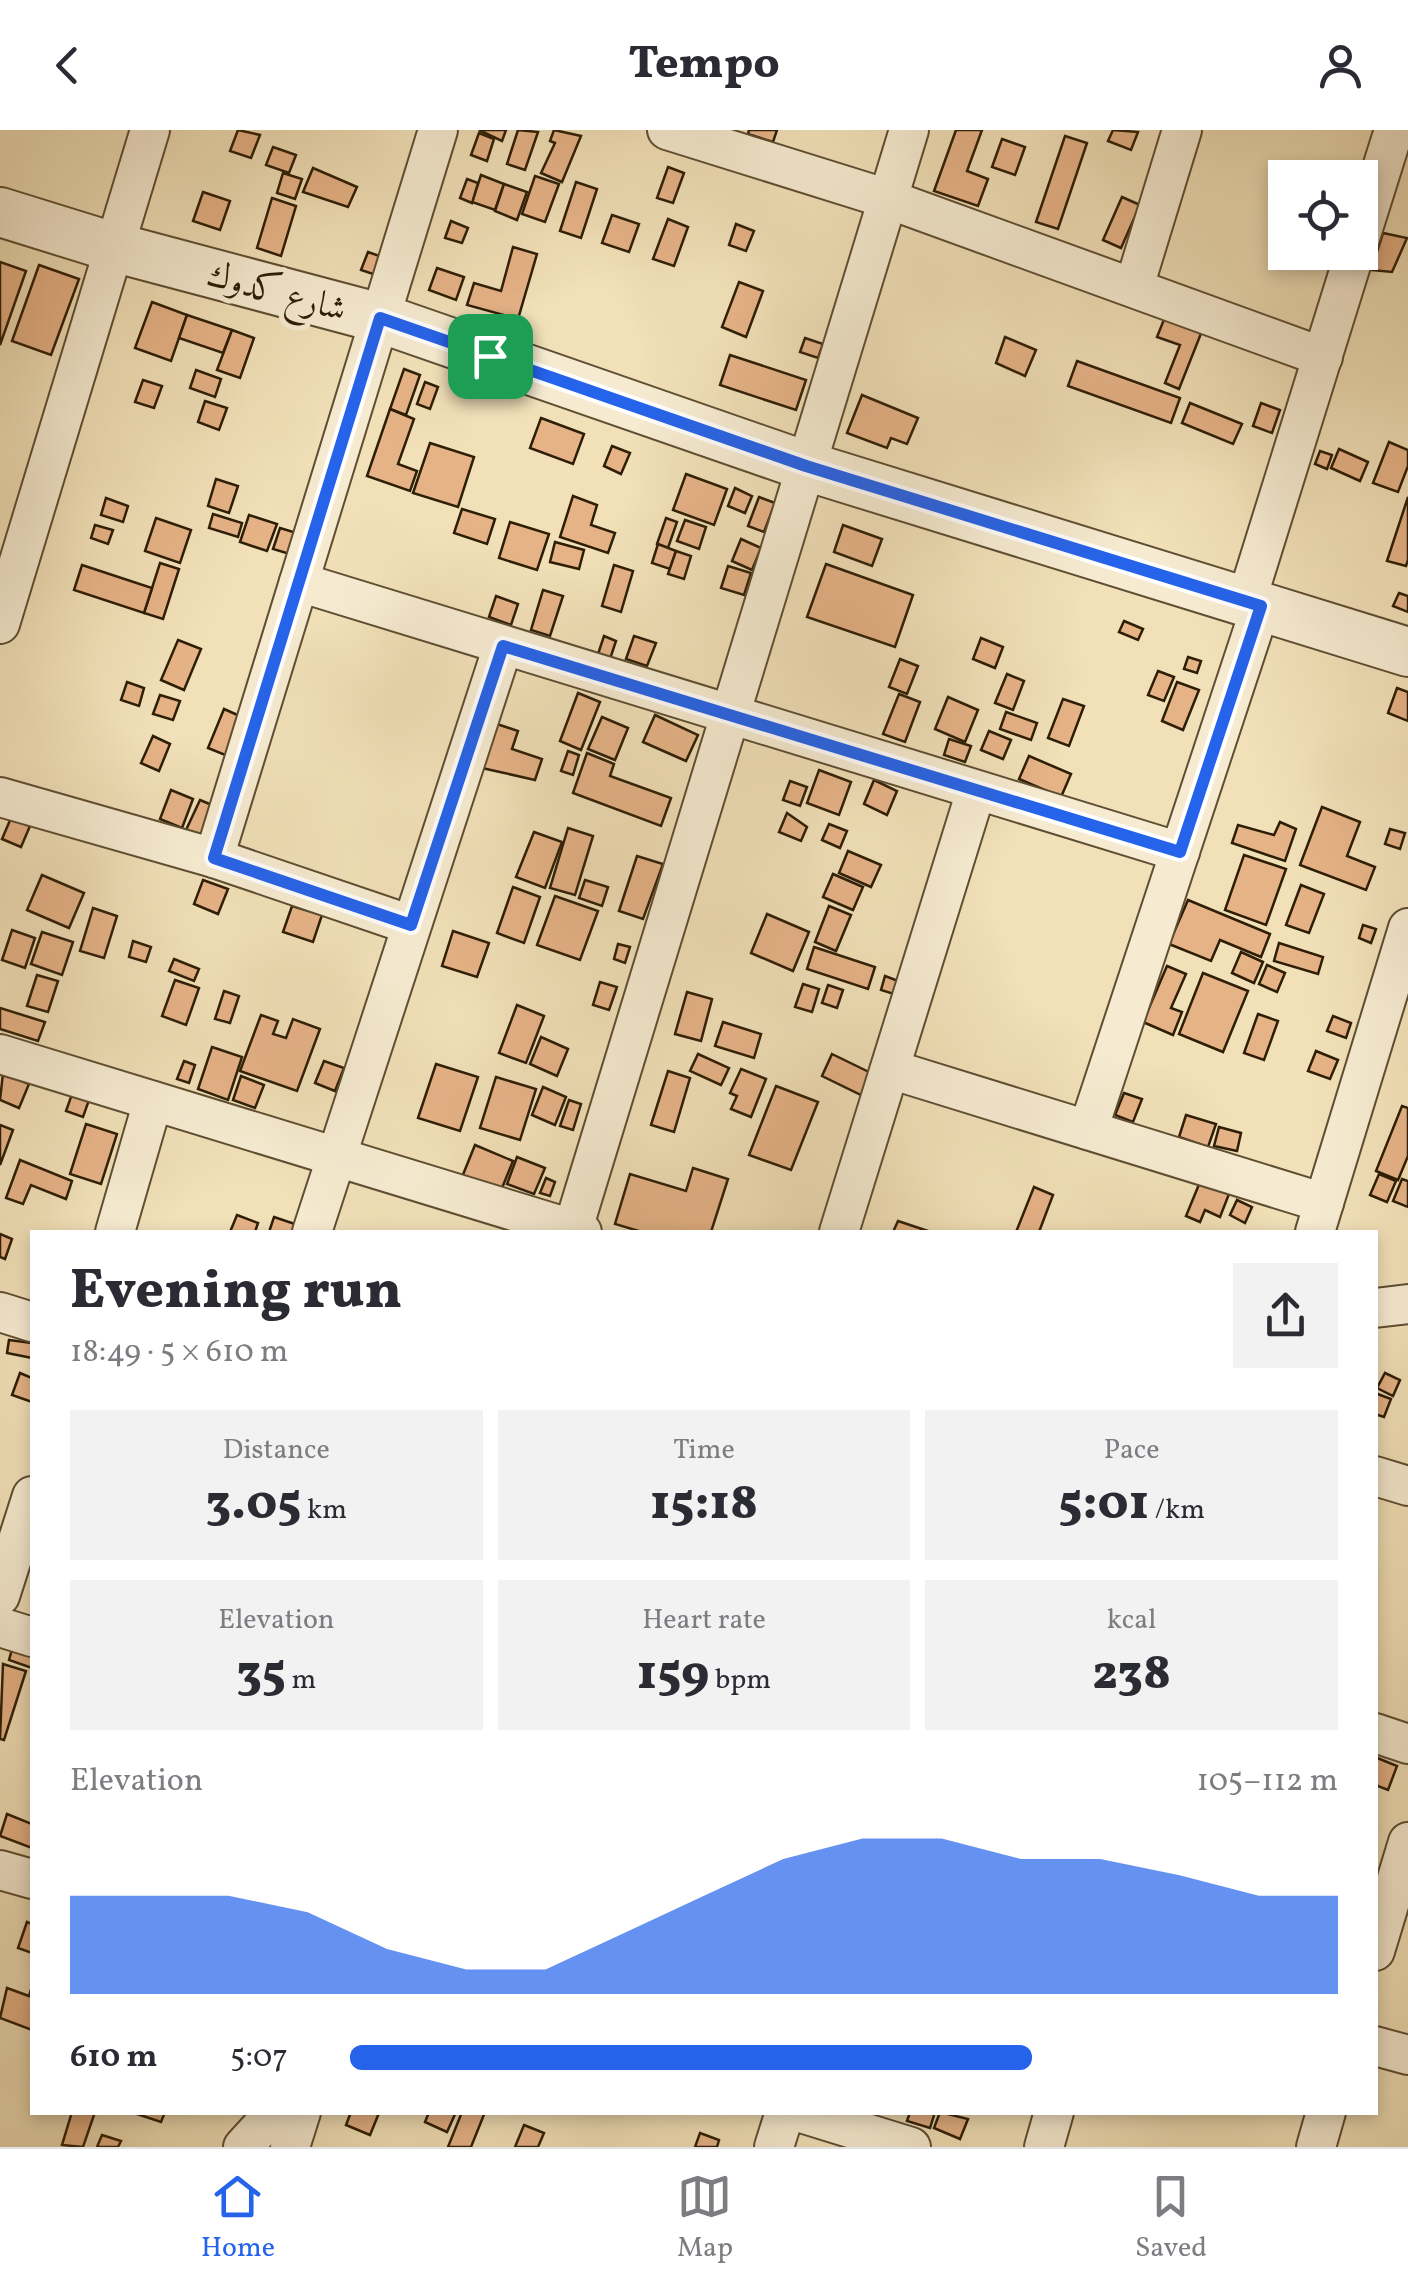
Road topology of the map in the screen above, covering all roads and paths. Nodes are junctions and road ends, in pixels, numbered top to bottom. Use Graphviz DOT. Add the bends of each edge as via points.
graph roads {
  1 [pos="150,130"];
  2 [pos="438,130"];
  3 [pos="667,130"];
  4 [pos="909,130"];
  5 [pos="1182,130"];
  6 [pos="1394,130"];
  7 [pos="1378,181"];
  8 [pos="888,199"];
  9 [pos="0,212"];
  10 [pos="113,247"];
  11 [pos="1350,270"];
  12 [pos="1134,287"];
  13 [pos="380,318"];
  14 [pos="1323,357"];
  15 [pos="806,466"];
  16 [pos="299,582"];
  17 [pos="1254,604"];
  18 [pos="0,624"];
  19 [pos="503,646"];
  20 [pos="1408,652"];
  21 [pos="729,717"];
  22 [pos="976,791"];
  23 [pos="0,797"];
  24 [pos="1180,852"];
  25 [pos="214,858"];
  26 [pos="411,925"];
  27 [pos="1408,928"];
  28 [pos="0,1054"];
  29 [pos="890,1068"];
  30 [pos="154,1101"];
  31 [pos="1088,1130"];
  32 [pos="335,1157"];
  33 [pos="1319,1218"];
  34 [pos="115,1230"];
  35 [pos="313,1230"];
  36 [pos="569,1230"];
  37 [pos="576,1230"];
  38 [pos="840,1230"];
  39 [pos="1408,1304"];
  40 [pos="1378,1308"];
  41 [pos="0,1312"];
  42 [pos="30,1321"];
  43 [pos="1378,1477"];
  44 [pos="1408,1486"];
  45 [pos="30,1502"];
  46 [pos="0,1596"];
  47 [pos="0,1627"];
  48 [pos="30,1636"];
  49 [pos="1378,1735"];
  50 [pos="1408,1744"];
  51 [pos="1408,1842"];
  52 [pos="0,1870"];
  53 [pos="30,1879"];
  54 [pos="1378,1941"];
  55 [pos="1378,2047"];
  56 [pos="1408,2056"];
  57 [pos="273,2115"];
  58 [pos="300,2115"];
  59 [pos="784,2115"];
  60 [pos="808,2115"];
  61 [pos="1053,2115"];
  62 [pos="1325,2115"];
  63 [pos="243,2147"];
  64 [pos="290,2147"];
  65 [pos="774,2147"];
  66 [pos="911,2147"];
  67 [pos="1044,2147"];
  68 [pos="1316,2147"];
  1 -- 10 [label="street"];
  2 -- 13 [label="street"];
  3 -- 8 [label="street"];
  4 -- 8 [label="street"];
  5 -- 12 [label="street"];
  6 -- 7 [label="street"];
  8 -- 12 [label="street"];
  8 -- 15 [label="street"];
  9 -- 10 [label="street, شارع كدوك"];
  10 -- 13 [label="street, شارع كدوك"];
  10 -- 18 [label="street"];
  11 -- 14 [label="street"];
  12 -- 14 [label="street"];
  13 -- 15 [label="street, شارع كدوك"];
  13 -- 16 [label="street"];
  14 -- 17 [label="street"];
  15 -- 17 [label="street, شارع كدوك"];
  15 -- 21 [label="street"];
  16 -- 19 [label="street"];
  16 -- 25 [label="street"];
  17 -- 20 [label="street, شارع كدوك"];
  17 -- 24 [label="street"];
  19 -- 21 [label="street"];
  19 -- 26 [label="street"];
  21 -- 22 [label="street"];
  21 -- 37 [label="street"];
  22 -- 24 [label="street"];
  22 -- 29 [label="street"];
  23 -- 25 [label="street"];
  24 -- 31 [label="street"];
  25 -- 26 [label="street"];
  26 -- 32 [label="street"];
  27 -- 33 [label="street"];
  28 -- 30 [label="street"];
  29 -- 31 [label="street"];
  29 -- 38 [label="street"];
  30 -- 32 [label="street"];
  30 -- 34 [label="street"];
  31 -- 33 [label="street"];
  32 -- 35 [label="street"];
  32 -- 36 [label="street"];
  39 -- 40 [label="street"];
  41 -- 42 [label="street"];
  43 -- 44 [label="street"];
  45 -- 46 [label="street"];
  47 -- 48 [label="street"];
  49 -- 50 [label="street"];
  51 -- 54 [label="street"];
  52 -- 53 [label="street"];
  55 -- 56 [label="street"];
  57 -- 63 [label="street"];
  58 -- 64 [label="street"];
  59 -- 65 [label="street"];
  60 -- 66 [label="street"];
  61 -- 67 [label="street"];
  62 -- 68 [label="street"];
}
